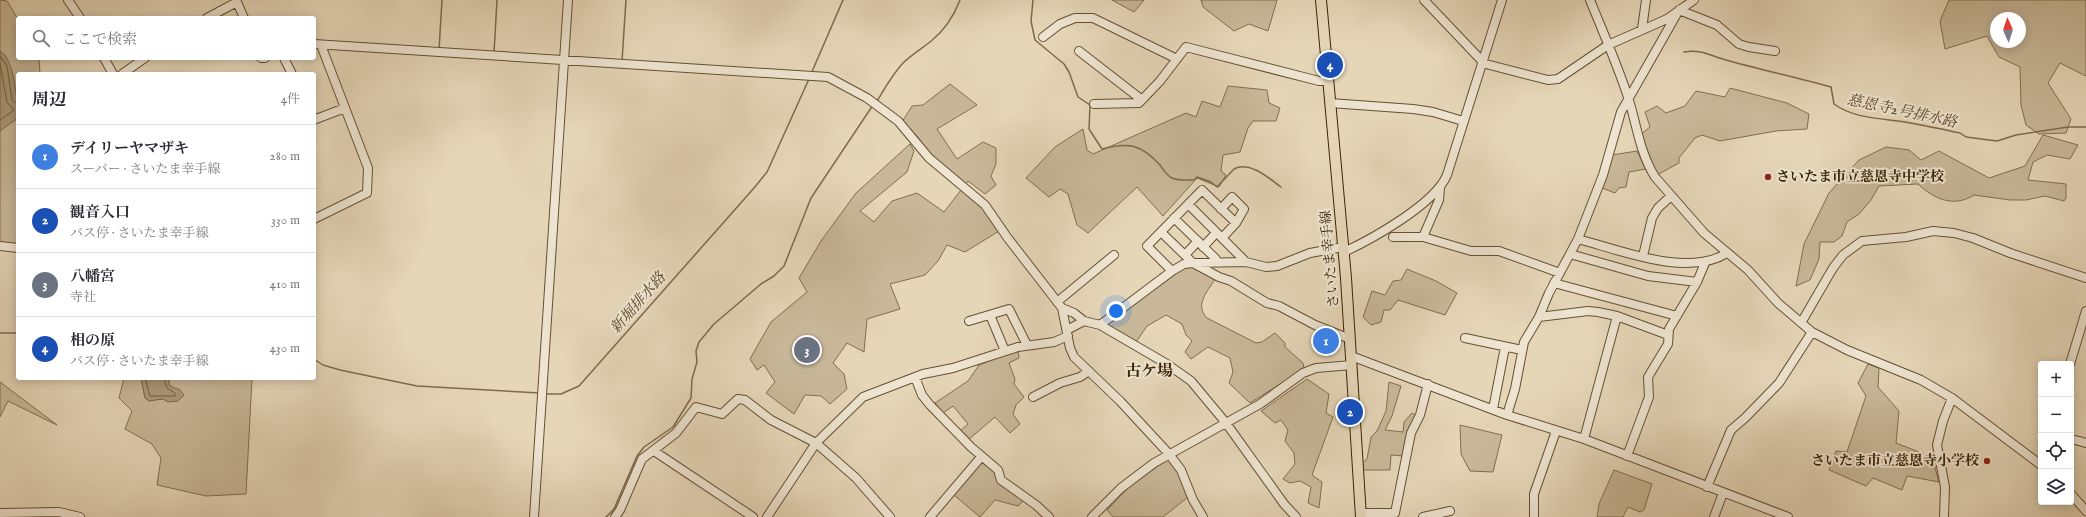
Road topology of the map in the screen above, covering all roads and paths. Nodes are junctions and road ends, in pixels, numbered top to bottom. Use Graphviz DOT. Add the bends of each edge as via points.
graph roads {
  1 [pos="68,0"];
  2 [pos="568,0"];
  3 [pos="1321,0"];
  4 [pos="1424,0"];
  5 [pos="1502,0"];
  6 [pos="1590,0"];
  7 [pos="1646,0"];
  8 [pos="1694,0"];
  9 [pos="237,1"];
  10 [pos="1679,10"];
  11 [pos="79,16"];
  12 [pos="211,16"];
  13 [pos="243,16"];
  14 [pos="1642,29"];
  15 [pos="1043,38"];
  16 [pos="318,44"];
  17 [pos="1608,45"];
  18 [pos="1774,51"];
  19 [pos="1079,52"];
  20 [pos="564,59"];
  21 [pos="1177,59"];
  22 [pos="105,60"];
  23 [pos="142,60"];
  24 [pos="285,60"];
  25 [pos="1482,62"];
  26 [pos="112,72"];
  27 [pos="125,72"];
  28 [pos="291,72"];
  29 [pos="1328,81"];
  30 [pos="1628,98"];
  31 [pos="1142,100"];
  32 [pos="1330,103"];
  33 [pos="1094,104"];
  34 [pos="345,108"];
  35 [pos="316,118"];
  36 [pos="1464,121"];
  37 [pos="1440,188"];
  38 [pos="1671,196"];
  39 [pos="1188,204"];
  40 [pos="1221,209"];
  41 [pos="316,217"];
  42 [pos="1174,218"];
  43 [pos="1236,223"];
  44 [pos="1161,232"];
  45 [pos="1219,236"];
  46 [pos="1393,237"];
  47 [pos="1423,237"];
  48 [pos="1578,239"];
  49 [pos="1201,244"];
  50 [pos="0,246"];
  51 [pos="1147,246"];
  52 [pos="16,248"];
  53 [pos="1344,250"];
  54 [pos="1140,252"];
  55 [pos="1727,253"];
  56 [pos="1570,254"];
  57 [pos="1114,256"];
  58 [pos="1185,256"];
  59 [pos="1643,256"];
  60 [pos="1216,262"];
  61 [pos="1246,262"];
  62 [pos="1193,263"];
  63 [pos="1705,263"];
  64 [pos="1172,271"];
  65 [pos="1560,273"];
  66 [pos="2086,278"];
  67 [pos="1697,282"];
  68 [pos="1554,283"];
  69 [pos="1060,305"];
  70 [pos="2086,311"];
  71 [pos="990,315"];
  72 [pos="1617,316"];
  73 [pos="1677,316"];
  74 [pos="1539,317"];
  75 [pos="970,321"];
  76 [pos="1084,321"];
  77 [pos="1801,323"];
  78 [pos="1100,326"];
  79 [pos="1812,332"];
  80 [pos="1067,333"];
  81 [pos="1668,335"];
  82 [pos="1465,338"];
  83 [pos="1350,340"];
  84 [pos="1027,345"];
  85 [pos="1505,347"];
  86 [pos="1005,350"];
  87 [pos="1522,350"];
  88 [pos="1352,360"];
  89 [pos="2071,361"];
  90 [pos="1089,371"];
  91 [pos="915,377"];
  92 [pos="1428,384"];
  93 [pos="1032,397"];
  94 [pos="1952,398"];
  95 [pos="1493,409"];
  96 [pos="1507,415"];
  97 [pos="1226,423"];
  98 [pos="1556,431"];
  99 [pos="1584,439"];
  100 [pos="2074,440"];
  101 [pos="816,443"];
  102 [pos="2086,443"];
  103 [pos="654,451"];
  104 [pos="1169,454"];
  105 [pos="1627,456"];
  106 [pos="981,457"];
  107 [pos="2038,463"];
  108 [pos="1708,488"];
  109 [pos="1723,493"];
  110 [pos="2074,497"];
  111 [pos="1450,511"];
  112 [pos="2086,511"];
  113 [pos="0,513"];
  114 [pos="1360,515"];
  115 [pos="1395,515"];
  116 [pos="80,517"];
  117 [pos="534,517"];
  118 [pos="615,517"];
  119 [pos="753,517"];
  120 [pos="767,517"];
  121 [pos="890,517"];
  122 [pos="930,517"];
  123 [pos="1049,517"];
  124 [pos="1092,517"];
  125 [pos="1203,517"];
  126 [pos="1296,517"];
  127 [pos="1423,517"];
  128 [pos="1534,517"];
  129 [pos="1714,517"];
  130 [pos="1788,517"];
  131 [pos="1944,517"];
  1 -- 11 [label="street"];
  2 -- 20 [label="street"];
  3 -- 29 [label="main road, さいたま幸手線"];
  4 -- 25 [label="street"];
  5 -- 25 [label="street"];
  6 -- 17 [label="street"];
  7 -- 14 [label="street"];
  8 -- 10 [label="street"];
  9 -- 12 [label="street"];
  9 -- 13 [label="street"];
  10 -- 14 [label="street" via="1667,19"];
  10 -- 18 [label="street" via="1717,25 1740,44"];
  10 -- 30 [label="street"];
  14 -- 17 [label="street"];
  15 -- 21 [label="street" via="1060,24 1075,18 1093,18"];
  16 -- 20 [label="street"];
  16 -- 34 [label="street"];
  17 -- 25 [label="street" via="1568,74 1554,80 1521,74"];
  17 -- 30 [label="street"];
  19 -- 31 [label="street"];
  20 -- 69 [label="street" via="828,77 867,98 898,121 929,158 981,201"];
  20 -- 117 [label="street"];
  21 -- 29 [label="street" via="1186,47 1319,81"];
  21 -- 31 [label="street"];
  22 -- 26 [label="street"];
  23 -- 27 [label="street"];
  24 -- 28 [label="street"];
  25 -- 36 [label="street"];
  29 -- 32 [label="main road, さいたま幸手線"];
  30 -- 38 [label="street" via="1643,154 1655,177"];
  30 -- 48 [label="street" via="1620,112 1603,175"];
  31 -- 33 [label="street" via="1139,103"];
  32 -- 36 [label="street" via="1413,108"];
  32 -- 53 [label="main road, さいたま幸手線"];
  34 -- 35 [label="street"];
  34 -- 41 [label="street" via="368,168 367,193"];
  36 -- 37 [label="street"];
  37 -- 47 [label="street" via="1439,200"];
  37 -- 53 [label="street" via="1406,215 1362,244"];
  38 -- 55 [label="street" via="1704,233"];
  38 -- 59 [label="street" via="1652,218"];
  39 -- 40 [label="street" via="1202,190"];
  39 -- 42 [label="street"];
  39 -- 45 [label="street"];
  40 -- 43 [label="street"];
  40 -- 43 [label="street" via="1232,197 1244,209"];
  42 -- 44 [label="street"];
  42 -- 49 [label="street"];
  43 -- 45 [label="street"];
  44 -- 51 [label="street"];
  44 -- 58 [label="street"];
  45 -- 49 [label="street"];
  45 -- 61 [label="street"];
  46 -- 47 [label="street"];
  47 -- 65 [label="street" via="1471,251 1499,251"];
  48 -- 56 [label="street"];
  48 -- 59 [label="street"];
  49 -- 58 [label="street"];
  49 -- 60 [label="street"];
  50 -- 52 [label="street"];
  51 -- 54 [label="street"];
  51 -- 64 [label="street"];
  53 -- 61 [label="street" via="1310,253 1277,266 1266,267"];
  53 -- 83 [label="main road, さいたま幸手線"];
  55 -- 63 [label="street" via="1717,260"];
  55 -- 77 [label="street" via="1748,270 1778,303"];
  56 -- 65 [label="street"];
  56 -- 67 [label="street" via="1648,276"];
  57 -- 69 [label="street"];
  58 -- 62 [label="street"];
  59 -- 63 [label="street" via="1657,260"];
  60 -- 61 [label="street"];
  60 -- 62 [label="street"];
  62 -- 64 [label="street" via="1184,264"];
  62 -- 83 [label="street" via="1267,302"];
  63 -- 67 [label="street"];
  64 -- 78 [label="street"];
  65 -- 68 [label="street"];
  66 -- 77 [label="street" via="1954,233 1933,231 1906,237 1862,240 1833,268"];
  67 -- 73 [label="street"];
  68 -- 73 [label="street"];
  68 -- 74 [label="street"];
  69 -- 76 [label="street"];
  69 -- 80 [label="street"];
  70 -- 89 [label="street"];
  71 -- 75 [label="street"];
  71 -- 84 [label="street" via="1009,310"];
  71 -- 86 [label="street"];
  72 -- 74 [label="street" via="1588,311"];
  72 -- 81 [label="street"];
  72 -- 99 [label="street"];
  73 -- 81 [label="street"];
  74 -- 87 [label="street"];
  76 -- 78 [label="street"];
  76 -- 80 [label="street"];
  77 -- 79 [label="street"];
  78 -- 97 [label="street" via="1192,381"];
  79 -- 94 [label="street" via="1847,350 1921,380"];
  79 -- 108 [label="street" via="1779,383 1731,430"];
  80 -- 84 [label="street" via="1054,342"];
  80 -- 90 [label="street" via="1074,358"];
  81 -- 105 [label="street" via="1668,344 1648,377 1649,397"];
  82 -- 85 [label="street"];
  83 -- 88 [label="main road, さいたま幸手線"];
  84 -- 86 [label="street"];
  85 -- 87 [label="street"];
  85 -- 95 [label="street"];
  86 -- 91 [label="street" via="953,368"];
  87 -- 96 [label="street" via="1518,377"];
  88 -- 92 [label="street"];
  88 -- 97 [label="street" via="1302,373 1260,404"];
  88 -- 114 [label="main road, さいたま幸手線"];
  90 -- 93 [label="street"];
  90 -- 104 [label="street"];
  91 -- 101 [label="street" via="863,397"];
  91 -- 106 [label="street" via="922,396"];
  92 -- 95 [label="street"];
  92 -- 115 [label="street" via="1420,415 1411,433"];
  94 -- 107 [label="street"];
  94 -- 131 [label="street" via="1937,445 1945,487"];
  95 -- 96 [label="street"];
  96 -- 98 [label="street"];
  97 -- 104 [label="street"];
  97 -- 126 [label="street"];
  98 -- 99 [label="street"];
  98 -- 128 [label="street" via="1534,494"];
  99 -- 105 [label="street"];
  100 -- 102 [label="street"];
  101 -- 103 [label="street" via="771,420 745,400 738,399 722,414 696,407 676,433"];
  101 -- 120 [label="street"];
  101 -- 121 [label="street" via="856,478"];
  103 -- 118 [label="street" via="642,459"];
  103 -- 119 [label="street"];
  104 -- 124 [label="street" via="1121,488"];
  104 -- 125 [label="street" via="1181,470"];
  105 -- 108 [label="street"];
  106 -- 122 [label="street"];
  106 -- 123 [label="street" via="998,470 1001,480"];
  108 -- 109 [label="street"];
  109 -- 129 [label="street"];
  109 -- 130 [label="street"];
  110 -- 112 [label="street"];
  111 -- 127 [label="street"];
  113 -- 116 [label="street" via="59,512"];
  114 -- 115 [label="street"];
}
